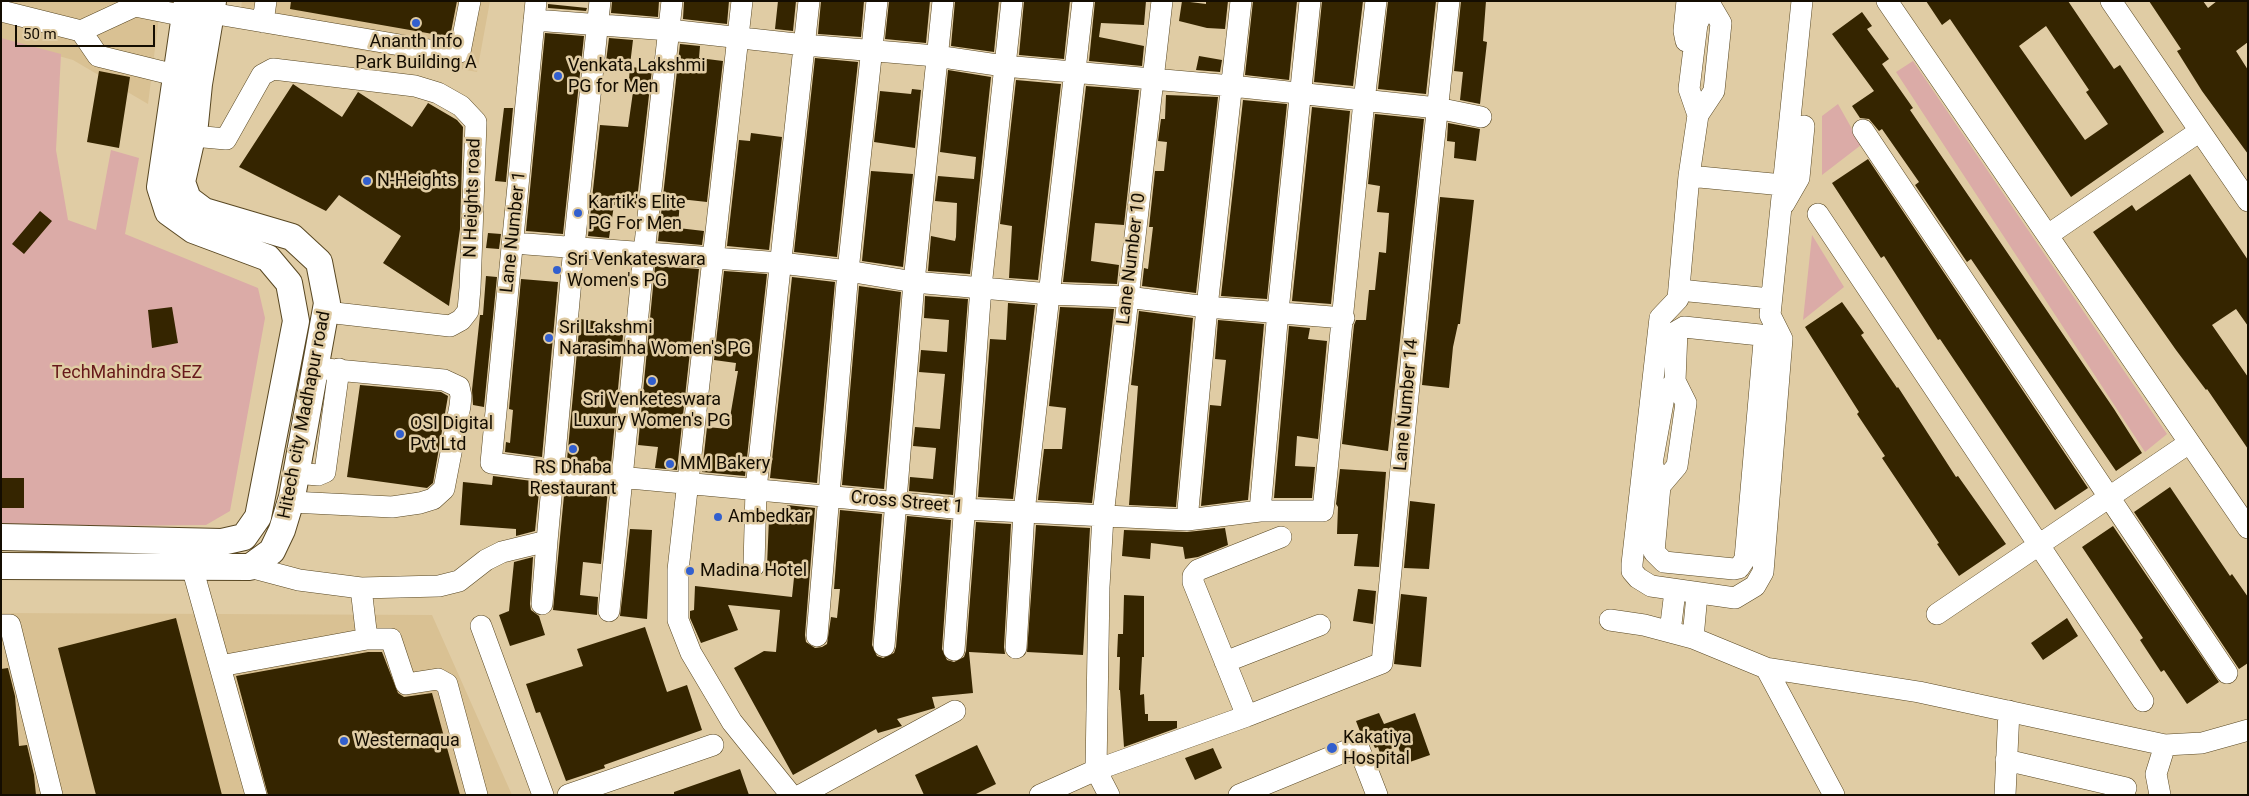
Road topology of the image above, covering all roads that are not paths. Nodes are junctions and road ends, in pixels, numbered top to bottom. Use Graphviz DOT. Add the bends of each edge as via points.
graph roads {
  1 [pos="266,1"];
  2 [pos="470,1"];
  3 [pos="600,1"];
  4 [pos="672,1"];
  5 [pos="742,1"];
  6 [pos="809,1"];
  7 [pos="877,1"];
  8 [pos="943,1"];
  9 [pos="1012,1"];
  10 [pos="1084,1"];
  11 [pos="1162,1"];
  12 [pos="1241,1"];
  13 [pos="1310,1"];
  14 [pos="1376,1"];
  15 [pos="1449,1"];
  16 [pos="1687,1"];
  17 [pos="1708,1"];
  18 [pos="1802,1"];
  19 [pos="1887,1"];
  20 [pos="2111,1"];
  21 [pos="135,4"];
  22 [pos="212,7"];
  23 [pos="186,8"];
  24 [pos="1,11"];
  25 [pos="535,11"];
  26 [pos="263,22"];
  27 [pos="598,25"];
  28 [pos="668,30"];
  29 [pos="80,31"];
  30 [pos="738,38"];
  31 [pos="805,45"];
  32 [pos="871,50"];
  33 [pos="936,56"];
  34 [pos="1693,57"];
  35 [pos="1004,66"];
  36 [pos="1076,72"];
  37 [pos="175,75"];
  38 [pos="1153,79"];
  39 [pos="1232,86"];
  40 [pos="1300,94"];
  41 [pos="1364,100"];
  42 [pos="1438,108"];
  43 [pos="1698,115"];
  44 [pos="1480,117"];
  45 [pos="1804,126"];
  46 [pos="1863,130"];
  47 [pos="2200,131"];
  48 [pos="193,136"];
  49 [pos="1689,176"];
  50 [pos="1783,185"];
  51 [pos="2248,201"];
  52 [pos="1781,209"];
  53 [pos="1818,214"];
  54 [pos="2048,235"];
  55 [pos="513,243"];
  56 [pos="574,247"];
  57 [pos="644,253"];
  58 [pos="714,259"];
  59 [pos="781,263"];
  60 [pos="848,271"];
  61 [pos="914,282"];
  62 [pos="982,287"];
  63 [pos="1679,290"];
  64 [pos="1050,294"];
  65 [pos="1127,297"];
  66 [pos="1771,299"];
  67 [pos="1207,307"];
  68 [pos="326,312"];
  69 [pos="1278,312"];
  70 [pos="1344,318"];
  71 [pos="327,368"];
  72 [pos="1675,382"];
  73 [pos="1651,437"];
  74 [pos="2189,443"];
  75 [pos="491,463"];
  76 [pos="554,471"];
  77 [pos="1762,472"];
  78 [pos="622,477"];
  79 [pos="689,484"];
  80 [pos="1660,486"];
  81 [pos="756,489"];
  82 [pos="829,496"];
  83 [pos="2110,497"];
  84 [pos="291,502"];
  85 [pos="895,502"];
  86 [pos="964,509"];
  87 [pos="1260,511"];
  88 [pos="1024,512"];
  89 [pos="1103,516"];
  90 [pos="1187,520"];
  91 [pos="2248,528"];
  92 [pos="1,537"];
  93 [pos="1281,538"];
  94 [pos="547,541"];
  95 [pos="2039,546"];
  96 [pos="1,566"];
  97 [pos="754,566"];
  98 [pos="192,567"];
  99 [pos="250,567"];
  100 [pos="361,588"];
  101 [pos="1675,591"];
  102 [pos="1697,594"];
  103 [pos="542,604"];
  104 [pos="609,611"];
  105 [pos="1937,614"];
  106 [pos="1610,620"];
  107 [pos="1,625"];
  108 [pos="1320,625"];
  109 [pos="481,626"];
  110 [pos="1670,632"];
  111 [pos="817,636"];
  112 [pos="1693,638"];
  113 [pos="367,639"];
  114 [pos="884,646"];
  115 [pos="1016,648"];
  116 [pos="954,650"];
  117 [pos="1225,662"];
  118 [pos="220,666"];
  119 [pos="1766,668"];
  120 [pos="2227,673"];
  121 [pos="2142,700"];
  122 [pos="956,711"];
  123 [pos="2009,711"];
  124 [pos="1247,716"];
  125 [pos="2248,730"];
  126 [pos="713,744"];
  127 [pos="2165,744"];
  128 [pos="2006,760"];
  129 [pos="1096,770"];
  130 [pos="2126,788"];
  131 [pos="52,795"];
  132 [pos="256,795"];
  133 [pos="477,795"];
  134 [pos="543,795"];
  135 [pos="568,795"];
  136 [pos="791,795"];
  137 [pos="801,795"];
  138 [pos="1040,795"];
  139 [pos="1109,795"];
  140 [pos="1239,795"];
  141 [pos="1377,795"];
  142 [pos="1834,795"];
  143 [pos="2005,795"];
  144 [pos="2160,795"];
  1 -- 26 [label="street"];
  2 -- 26 [label="street" via="460,52 453,54"];
  3 -- 27 [label="street"];
  4 -- 28 [label="street"];
  5 -- 30 [label="street"];
  6 -- 31 [label="street"];
  7 -- 32 [label="street"];
  8 -- 33 [label="street"];
  9 -- 35 [label="street"];
  10 -- 36 [label="street"];
  11 -- 38 [label="street, Lane Number 10"];
  12 -- 39 [label="street"];
  13 -- 40 [label="street"];
  14 -- 41 [label="street"];
  15 -- 42 [label="street, Lane Number 14"];
  16 -- 34 [label="street" via="1684,31"];
  17 -- 34 [label="street" via="1697,24"];
  17 -- 43 [label="street" via="1721,23 1714,91"];
  18 -- 50 [label="street"];
  19 -- 54 [label="street"];
  20 -- 47 [label="street"];
  21 -- 23 [label="street"];
  21 -- 29 [label="street"];
  22 -- 26 [label="street"];
  22 -- 48 [label="main road, Hitech city Madhapur road"];
  23 -- 37 [label="main road"];
  24 -- 29 [label="street"];
  25 -- 27 [label="street"];
  25 -- 55 [label="street, Lane Number 1"];
  27 -- 28 [label="street"];
  27 -- 56 [label="street"];
  28 -- 30 [label="street"];
  28 -- 57 [label="street"];
  29 -- 37 [label="street" via="98,56"];
  30 -- 31 [label="street"];
  30 -- 58 [label="street"];
  31 -- 32 [label="street"];
  31 -- 59 [label="street"];
  32 -- 33 [label="street"];
  32 -- 60 [label="street"];
  33 -- 35 [label="street"];
  33 -- 61 [label="street"];
  34 -- 43 [label="street" via="1689,90"];
  35 -- 36 [label="street"];
  35 -- 62 [label="street"];
  36 -- 38 [label="street"];
  36 -- 64 [label="street"];
  37 -- 92 [label="main road" via="160,187 168,212 193,230 268,258 289,283 296,321 258,517 244,537 222,542"];
  38 -- 39 [label="street"];
  38 -- 65 [label="street, Lane Number 10"];
  39 -- 40 [label="street"];
  39 -- 67 [label="street"];
  40 -- 41 [label="street"];
  40 -- 69 [label="street"];
  41 -- 42 [label="street"];
  41 -- 70 [label="street"];
  42 -- 44 [label="street"];
  42 -- 124 [label="street, Lane Number 14" via="1382,663"];
  43 -- 49 [label="street"];
  45 -- 52 [label="street" via="1799,178"];
  46 -- 83 [label="street"];
  47 -- 51 [label="street"];
  47 -- 54 [label="street"];
  48 -- 68 [label="main road, Hitech city Madhapur road" via="182,182 188,199 204,211 292,237 319,262"];
  48 -- 68 [label="street, N Heights road" via="226,139 262,75 273,69 415,86 461,106 476,122 470,288 468,311 461,320 450,326"];
  49 -- 50 [label="street"];
  49 -- 63 [label="street"];
  50 -- 52 [label="street"];
  52 -- 66 [label="street"];
  53 -- 95 [label="street"];
  54 -- 74 [label="street"];
  55 -- 56 [label="street"];
  55 -- 75 [label="street, Lane Number 1"];
  56 -- 57 [label="street"];
  56 -- 76 [label="street"];
  57 -- 58 [label="street"];
  57 -- 78 [label="street"];
  58 -- 59 [label="street"];
  58 -- 79 [label="street"];
  59 -- 60 [label="street"];
  59 -- 81 [label="street"];
  60 -- 61 [label="street"];
  60 -- 82 [label="street"];
  61 -- 62 [label="street"];
  61 -- 85 [label="street"];
  62 -- 64 [label="street"];
  62 -- 86 [label="street"];
  63 -- 66 [label="street"];
  63 -- 73 [label="street" via="1678,299 1660,318"];
  64 -- 65 [label="street"];
  64 -- 88 [label="street"];
  65 -- 67 [label="street"];
  65 -- 89 [label="street, Lane Number 10"];
  66 -- 77 [label="street" via="1770,316 1782,339"];
  67 -- 69 [label="street"];
  67 -- 90 [label="street"];
  68 -- 71 [label="main road, Hitech city Madhapur road"];
  69 -- 70 [label="street"];
  69 -- 87 [label="street"];
  70 -- 87 [label="street, Cross Street 1" via="1323,511"];
  71 -- 84 [label="main road, Hitech city Madhapur road" via="296,473"];
  71 -- 84 [label="street" via="444,380 458,387 462,396 444,488 434,498 392,507"];
  72 -- 73 [label="street" via="1664,397"];
  72 -- 77 [label="street" via="1676,337 1680,328 1760,335 1764,348"];
  72 -- 80 [label="street" via="1686,403 1677,466"];
  73 -- 80 [label="street" via="1652,463"];
  73 -- 101 [label="street" via="1632,571 1643,583"];
  74 -- 83 [label="street"];
  74 -- 91 [label="street"];
  75 -- 76 [label="street, Cross Street 1"];
  76 -- 78 [label="street, Cross Street 1"];
  76 -- 94 [label="street"];
  77 -- 80 [label="street" via="1745,559 1734,570 1664,562 1657,556 1653,547"];
  77 -- 102 [label="street" via="1763,572 1755,586 1735,598"];
  78 -- 79 [label="street, Cross Street 1"];
  78 -- 104 [label="street"];
  79 -- 81 [label="street, Cross Street 1"];
  79 -- 136 [label="street" via="678,570 678,620 691,653 732,722"];
  81 -- 82 [label="street, Cross Street 1"];
  81 -- 97 [label="street"];
  82 -- 85 [label="street, Cross Street 1"];
  82 -- 111 [label="street"];
  83 -- 95 [label="street"];
  83 -- 120 [label="street"];
  84 -- 99 [label="main road, Hitech city Madhapur road" via="272,551"];
  85 -- 86 [label="street, Cross Street 1"];
  85 -- 114 [label="street"];
  86 -- 88 [label="street, Cross Street 1"];
  86 -- 116 [label="street"];
  87 -- 90 [label="street, Cross Street 1"];
  88 -- 89 [label="street, Cross Street 1"];
  88 -- 115 [label="street"];
  89 -- 90 [label="street, Cross Street 1"];
  89 -- 129 [label="street, Lane Number 10"];
  93 -- 117 [label="street" via="1198,570 1193,576"];
  94 -- 100 [label="street" via="502,552 452,583"];
  94 -- 103 [label="street"];
  95 -- 105 [label="street"];
  95 -- 121 [label="street"];
  96 -- 98 [label="main road"];
  98 -- 99 [label="main road"];
  98 -- 118 [label="street"];
  99 -- 100 [label="street" via="299,580"];
  100 -- 113 [label="street"];
  101 -- 102 [label="street"];
  101 -- 110 [label="street"];
  102 -- 112 [label="street"];
  106 -- 110 [label="street"];
  107 -- 131 [label="street" via="10,625"];
  108 -- 117 [label="street"];
  109 -- 134 [label="street"];
  110 -- 112 [label="street"];
  112 -- 119 [label="street"];
  113 -- 118 [label="street"];
  113 -- 133 [label="street" via="391,639 406,684 438,679 447,684"];
  117 -- 124 [label="street"];
  118 -- 132 [label="street"];
  119 -- 123 [label="street" via="1919,692"];
  119 -- 142 [label="street"];
  122 -- 137 [label="street"];
  123 -- 127 [label="street"];
  123 -- 128 [label="street"];
  124 -- 129 [label="street"];
  125 -- 127 [label="street" via="2202,743"];
  126 -- 135 [label="street"];
  127 -- 144 [label="street" via="2156,774"];
  128 -- 130 [label="street"];
  128 -- 143 [label="street"];
  129 -- 138 [label="street"];
  129 -- 139 [label="street"];
  140 -- 141 [label="street" via="1358,746"];
}
